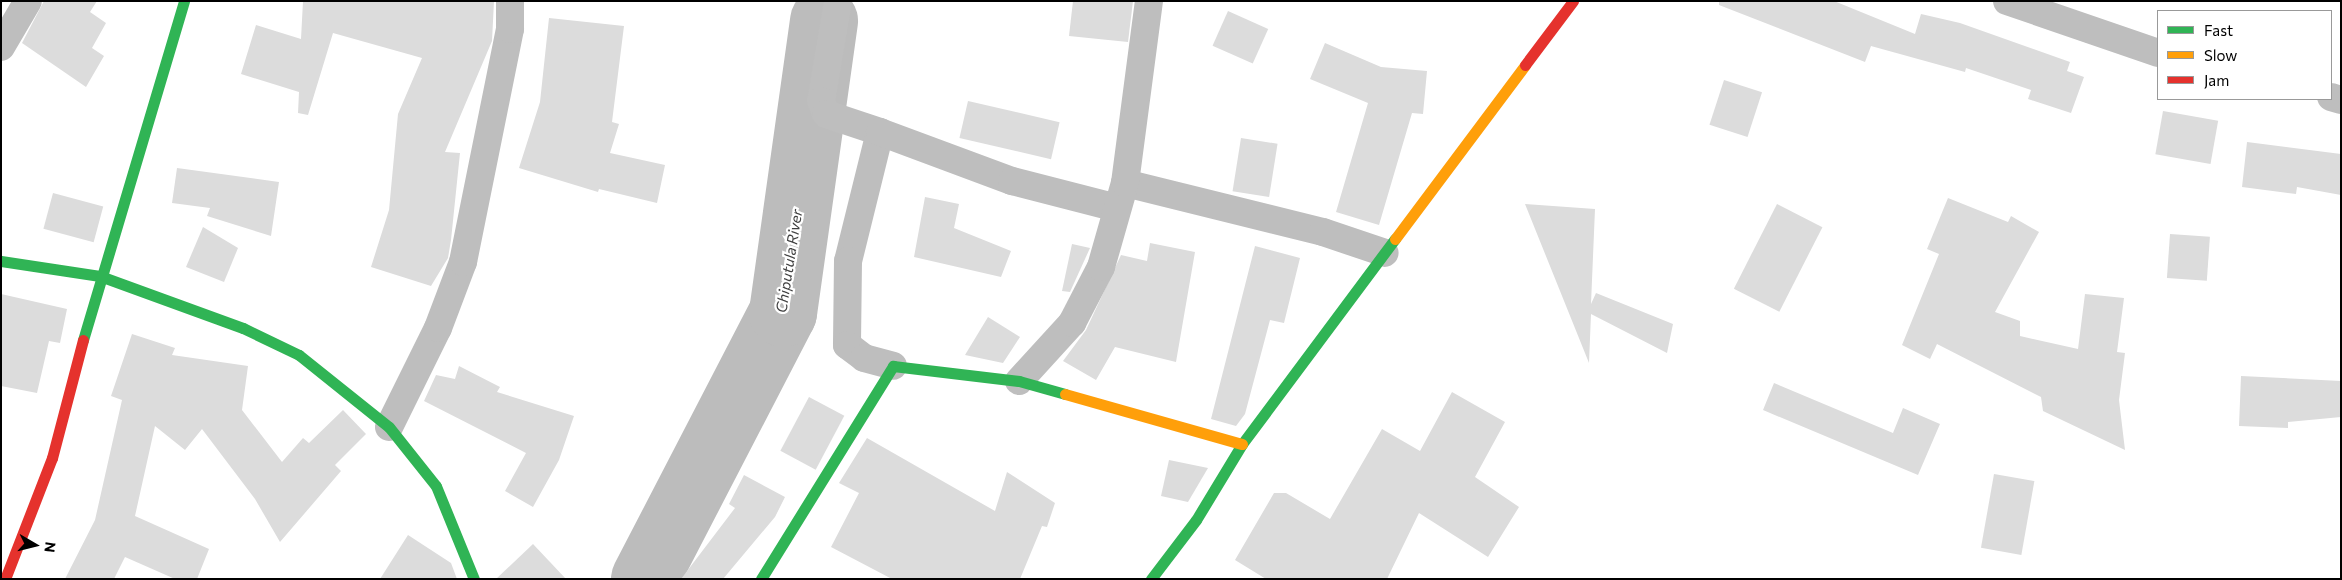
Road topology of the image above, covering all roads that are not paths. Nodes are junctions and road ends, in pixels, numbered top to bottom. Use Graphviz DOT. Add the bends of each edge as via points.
graph roads {
  1 [pos="28,1"];
  2 [pos="184,1"];
  3 [pos="510,1"];
  4 [pos="838,1"];
  5 [pos="1149,1"];
  6 [pos="1573,1"];
  7 [pos="2007,1"];
  8 [pos="1,47"];
  9 [pos="2157,53"];
  10 [pos="880,132"];
  11 [pos="1125,183"];
  12 [pos="1117,208"];
  13 [pos="1385,253"];
  14 [pos="1,262"];
  15 [pos="100,276"];
  16 [pos="893,366"];
  17 [pos="1019,381"];
  18 [pos="389,427"];
  19 [pos="1242,444"];
  20 [pos="471,578"];
  21 [pos="5,579"];
  22 [pos="761,579"];
  23 [pos="1151,579"];
  1 -- 8 [label="street"];
  2 -- 15 [label="street"];
  3 -- 18 [label="street" via="510,29 463,262 438,328"];
  4 -- 10 [label="street" via="821,101 826,114"];
  5 -- 11 [label="street"];
  6 -- 13 [label="street"];
  7 -- 9 [label="street" via="2137,49"];
  10 -- 12 [label="street" via="1012,181"];
  10 -- 16 [label="street" via="848,261 846,333 847,345 864,358"];
  11 -- 12 [label="street"];
  11 -- 13 [label="street" via="1323,232"];
  12 -- 17 [label="street" via="1087,300 1072,323"];
  13 -- 19 [label="street"];
  14 -- 15 [label="street"];
  15 -- 18 [label="street" via="243,328 299,354"];
  15 -- 21 [label="street" via="52,458"];
  16 -- 17 [label="street"];
  16 -- 22 [label="street"];
  17 -- 19 [label="street"];
  18 -- 20 [label="street" via="436,486"];
  19 -- 23 [label="street" via="1196,520"];
}
